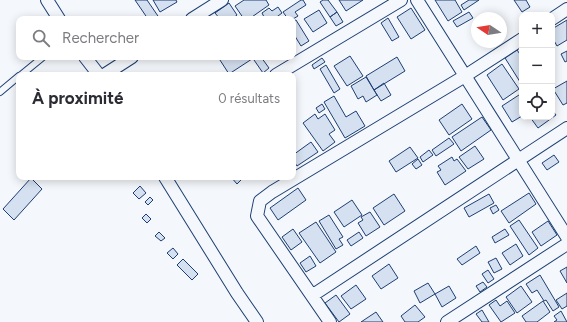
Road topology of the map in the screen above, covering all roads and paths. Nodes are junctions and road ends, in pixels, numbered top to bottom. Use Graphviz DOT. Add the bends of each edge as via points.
graph roads {
  1 [pos="47,0"];
  2 [pos="222,0"];
  3 [pos="401,0"];
  4 [pos="417,0"];
  5 [pos="567,9"];
  6 [pos="57,16"];
  7 [pos="197,16"];
  8 [pos="555,17"];
  9 [pos="519,41"];
  10 [pos="39,60"];
  11 [pos="87,60"];
  12 [pos="127,60"];
  13 [pos="25,72"];
  14 [pos="97,72"];
  15 [pos="109,72"];
  16 [pos="281,72"];
  17 [pos="465,76"];
  18 [pos="16,79"];
  19 [pos="0,92"];
  20 [pos="567,128"];
  21 [pos="518,160"];
  22 [pos="296,178"];
  23 [pos="167,180"];
  24 [pos="292,180"];
  25 [pos="567,237"];
  26 [pos="567,244"];
  27 [pos="313,295"];
  28 [pos="257,322"];
  29 [pos="330,322"];
  30 [pos="447,322"];
  1 -- 6 [label="street"];
  2 -- 7 [label="street"];
  3 -- 16 [label="street"];
  4 -- 17 [label="street"];
  5 -- 8 [label="street"];
  9 -- 17 [label="street"];
  10 -- 13 [label="lane"];
  11 -- 14 [label="street"];
  12 -- 15 [label="street"];
  17 -- 21 [label="street"];
  17 -- 22 [label="street"];
  18 -- 19 [label="lane"];
  20 -- 21 [label="street"];
  21 -- 25 [label="street"];
  21 -- 27 [label="street"];
  23 -- 28 [label="street"];
  24 -- 27 [label="street" via="260,201 257,216"];
  26 -- 30 [label="street"];
  27 -- 29 [label="street"];
}
